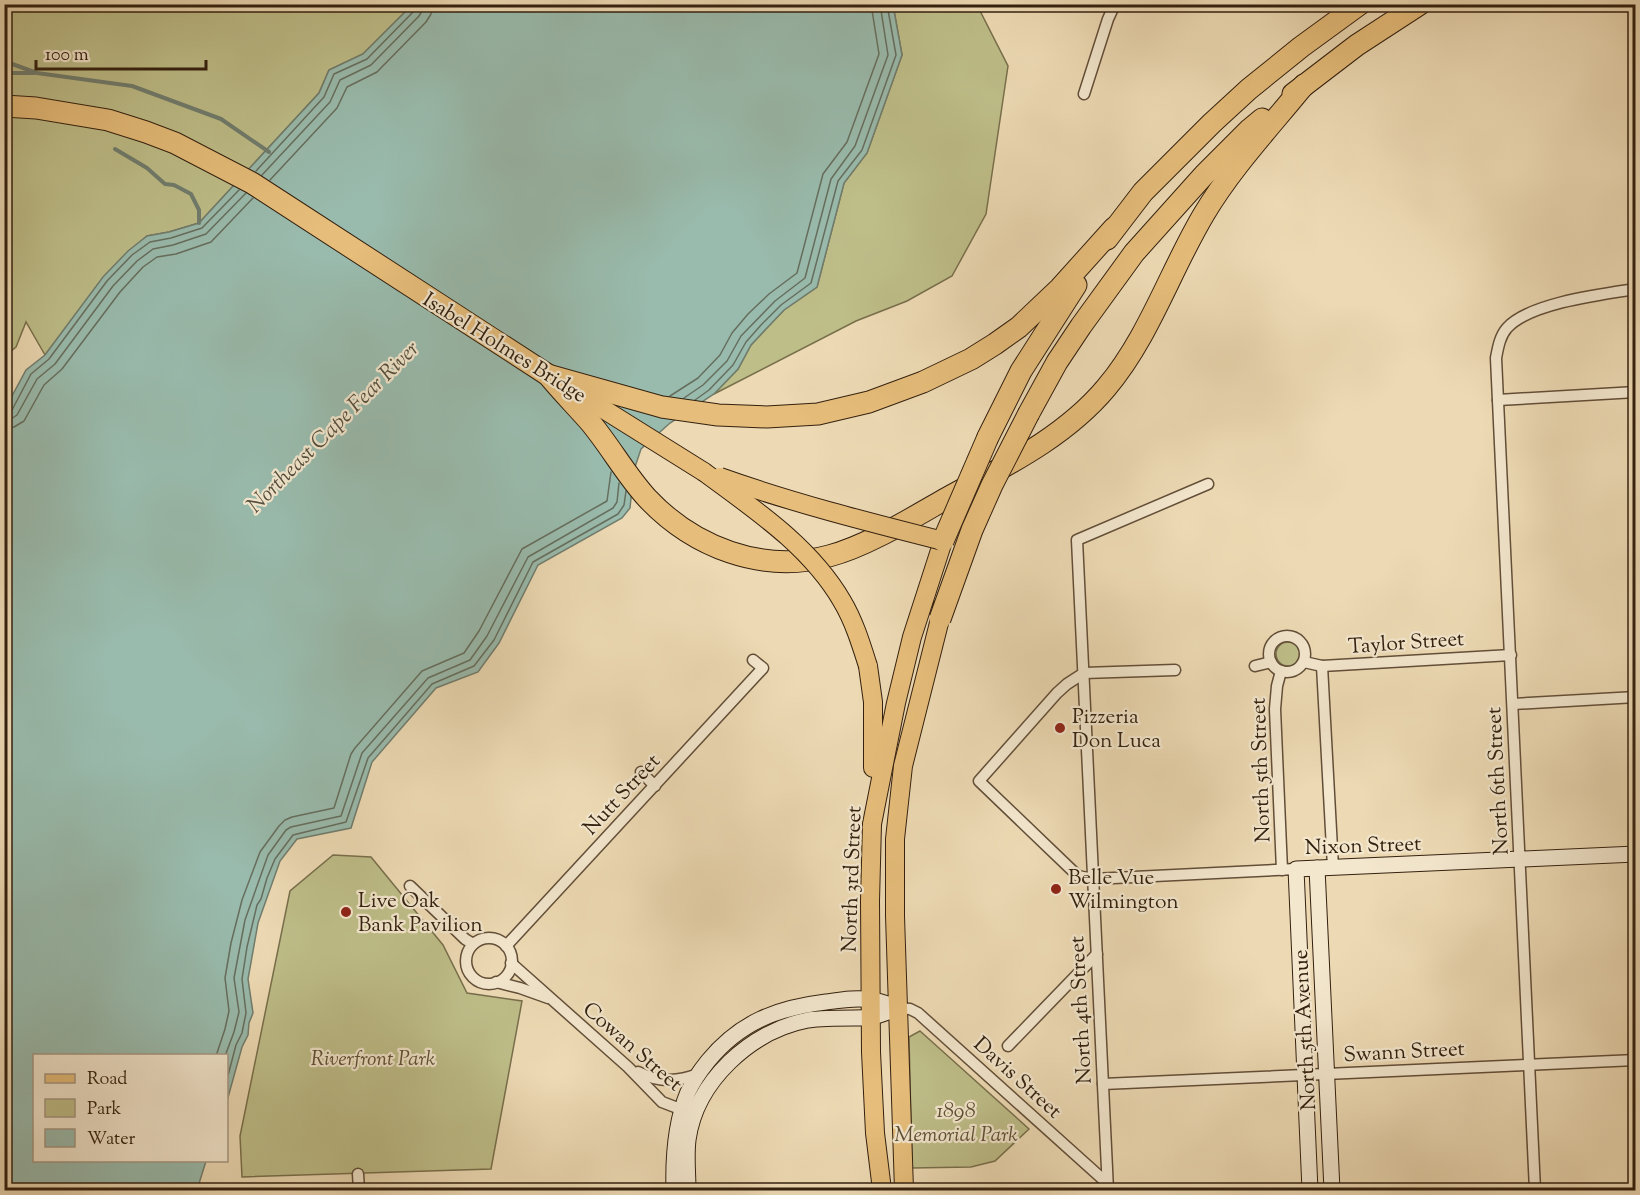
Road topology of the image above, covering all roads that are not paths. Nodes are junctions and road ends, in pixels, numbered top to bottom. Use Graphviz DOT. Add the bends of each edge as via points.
graph roads {
  1 [pos="1115,4"];
  2 [pos="1360,4"];
  3 [pos="1420,4"];
  4 [pos="1304,85"];
  5 [pos="1084,94"];
  6 [pos="4,106"];
  7 [pos="1114,228"];
  8 [pos="1635,289"];
  9 [pos="548,375"];
  10 [pos="1635,392"];
  11 [pos="1498,400"];
  12 [pos="704,471"];
  13 [pos="1208,484"];
  14 [pos="943,541"];
  15 [pos="940,619"];
  16 [pos="1511,655"];
  17 [pos="753,660"];
  18 [pos="1271,662"];
  19 [pos="1304,662"];
  20 [pos="1255,666"];
  21 [pos="1322,666"];
  22 [pos="1175,670"];
  23 [pos="1281,671"];
  24 [pos="1084,673"];
  25 [pos="1635,697"];
  26 [pos="1513,704"];
  27 [pos="641,772"];
  28 [pos="655,786"];
  29 [pos="872,824"];
  30 [pos="1635,854"];
  31 [pos="1520,860"];
  32 [pos="1333,867"];
  33 [pos="1317,868"];
  34 [pos="1289,869"];
  35 [pos="1093,879"];
  36 [pos="410,886"];
  37 [pos="473,944"];
  38 [pos="506,946"];
  39 [pos="1097,954"];
  40 [pos="512,963"];
  41 [pos="496,982"];
  42 [pos="551,999"];
  43 [pos="870,1008"];
  44 [pos="898,1008"];
  45 [pos="1008,1047"];
  46 [pos="1635,1060"];
  47 [pos="1530,1065"];
  48 [pos="628,1067"];
  49 [pos="698,1074"];
  50 [pos="1327,1074"];
  51 [pos="1305,1075"];
  52 [pos="1102,1084"];
  53 [pos="688,1112"];
  54 [pos="358,1174"];
  55 [pos="1107,1187"];
  56 [pos="359,1191"];
  57 [pos="674,1191"];
  58 [pos="688,1191"];
  59 [pos="882,1191"];
  60 [pos="904,1191"];
  61 [pos="1310,1191"];
  62 [pos="1332,1191"];
  63 [pos="1535,1191"];
  1 -- 5 [label="street"];
  2 -- 7 [label="highway" via="1249,89 1143,192"];
  3 -- 4 [label="highway"];
  4 -- 9 [label="highway" via="1225,182 1203,215 1133,349 1089,406 1022,456 906,522 830,556 781,562 747,557 715,548 687,533 646,496"];
  4 -- 15 [label="highway, bridge" via="1250,129 1204,176 1134,253 1081,326 1057,362 992,485"];
  6 -- 9 [label="highway, Isabel Holmes Bridge" via="108,120 175,143 252,183"];
  7 -- 9 [label="highway" via="1019,327 971,359 869,402 818,414 718,415 662,408"];
  7 -- 14 [label="highway, bridge" via="1021,371"];
  8 -- 11 [label="street, North 6th Street" via="1536,310 1515,320 1502,335 1498,349"];
  9 -- 12 [label="main road, Isabel Holmes Bridge"];
  10 -- 11 [label="street"];
  11 -- 16 [label="street, North 6th Street"];
  12 -- 14 [label="main road, Isabel Holmes Bridge, bridge" via="818,509"];
  12 -- 29 [label="main road, bridge" via="792,541 822,571 843,602 868,666 873,702"];
  13 -- 24 [label="street, North 4th Street" via="1077,540"];
  14 -- 15 [label="main road, bridge" via="948,555"];
  14 -- 29 [label="main road, North 3rd Street" via="912,637"];
  15 -- 44 [label="main road, North 3rd Street" via="903,766 895,839"];
  16 -- 21 [label="street, Taylor Street"];
  16 -- 26 [label="street, North 6th Street"];
  17 -- 28 [label="street, Nutt Street" via="763,668"];
  18 -- 19 [label="street" via="1272,645 1287,636 1303,645"];
  18 -- 20 [label="street"];
  18 -- 23 [label="street"];
  19 -- 21 [label="street, Taylor Street"];
  19 -- 23 [label="street" via="1294,671"];
  21 -- 32 [label="street"];
  22 -- 24 [label="street"];
  23 -- 34 [label="street, North 5th Street" via="1275,715"];
  24 -- 35 [label="street, North 4th Street"];
  24 -- 35 [label="street" via="1057,693 980,781 1078,876"];
  25 -- 26 [label="street"];
  26 -- 31 [label="street, North 6th Street"];
  27 -- 28 [label="street"];
  28 -- 38 [label="street, Nutt Street"];
  29 -- 43 [label="main road, North 3rd Street"];
  30 -- 31 [label="street, Nixon Street"];
  31 -- 32 [label="street, Nixon Street"];
  31 -- 47 [label="street, North 6th Street"];
  32 -- 33 [label="street, Nixon Street"];
  33 -- 34 [label="street, Nixon Street"];
  33 -- 50 [label="street, North 5th Avenue"];
  34 -- 35 [label="street, Nixon Street"];
  34 -- 51 [label="street, North 5th Avenue"];
  35 -- 39 [label="street, North 4th Street"];
  36 -- 37 [label="street"];
  37 -- 38 [label="street" via="488,938"];
  37 -- 41 [label="street" via="466,965 481,982"];
  38 -- 40 [label="street"];
  39 -- 45 [label="street"];
  39 -- 52 [label="street, North 4th Street"];
  40 -- 41 [label="street" via="509,972"];
  40 -- 42 [label="street, Cowan Street"];
  41 -- 42 [label="street, Cowan Street"];
  42 -- 48 [label="street, Cowan Street"];
  43 -- 44 [label="street"];
  43 -- 49 [label="street" via="837,1000 775,1012 739,1032"];
  43 -- 53 [label="street" via="783,1027 744,1048"];
  43 -- 59 [label="main road, North 3rd Street"];
  44 -- 55 [label="street, Davis Street" via="918,1013"];
  44 -- 60 [label="main road, North 3rd Street"];
  46 -- 47 [label="street, Swann Street"];
  47 -- 50 [label="street, Swann Street"];
  47 -- 63 [label="street, North 6th Street"];
  48 -- 49 [label="street" via="647,1077 669,1080"];
  48 -- 53 [label="street, Cowan Street" via="662,1102"];
  49 -- 53 [label="street" via="689,1090"];
  50 -- 51 [label="street, Swann Street"];
  50 -- 62 [label="street, North 5th Avenue"];
  51 -- 52 [label="street, Swann Street"];
  51 -- 61 [label="street, North 5th Avenue"];
  52 -- 55 [label="street, North 4th Street"];
  53 -- 57 [label="street" via="674,1163"];
  53 -- 58 [label="street"];
  54 -- 56 [label="street"];
}
